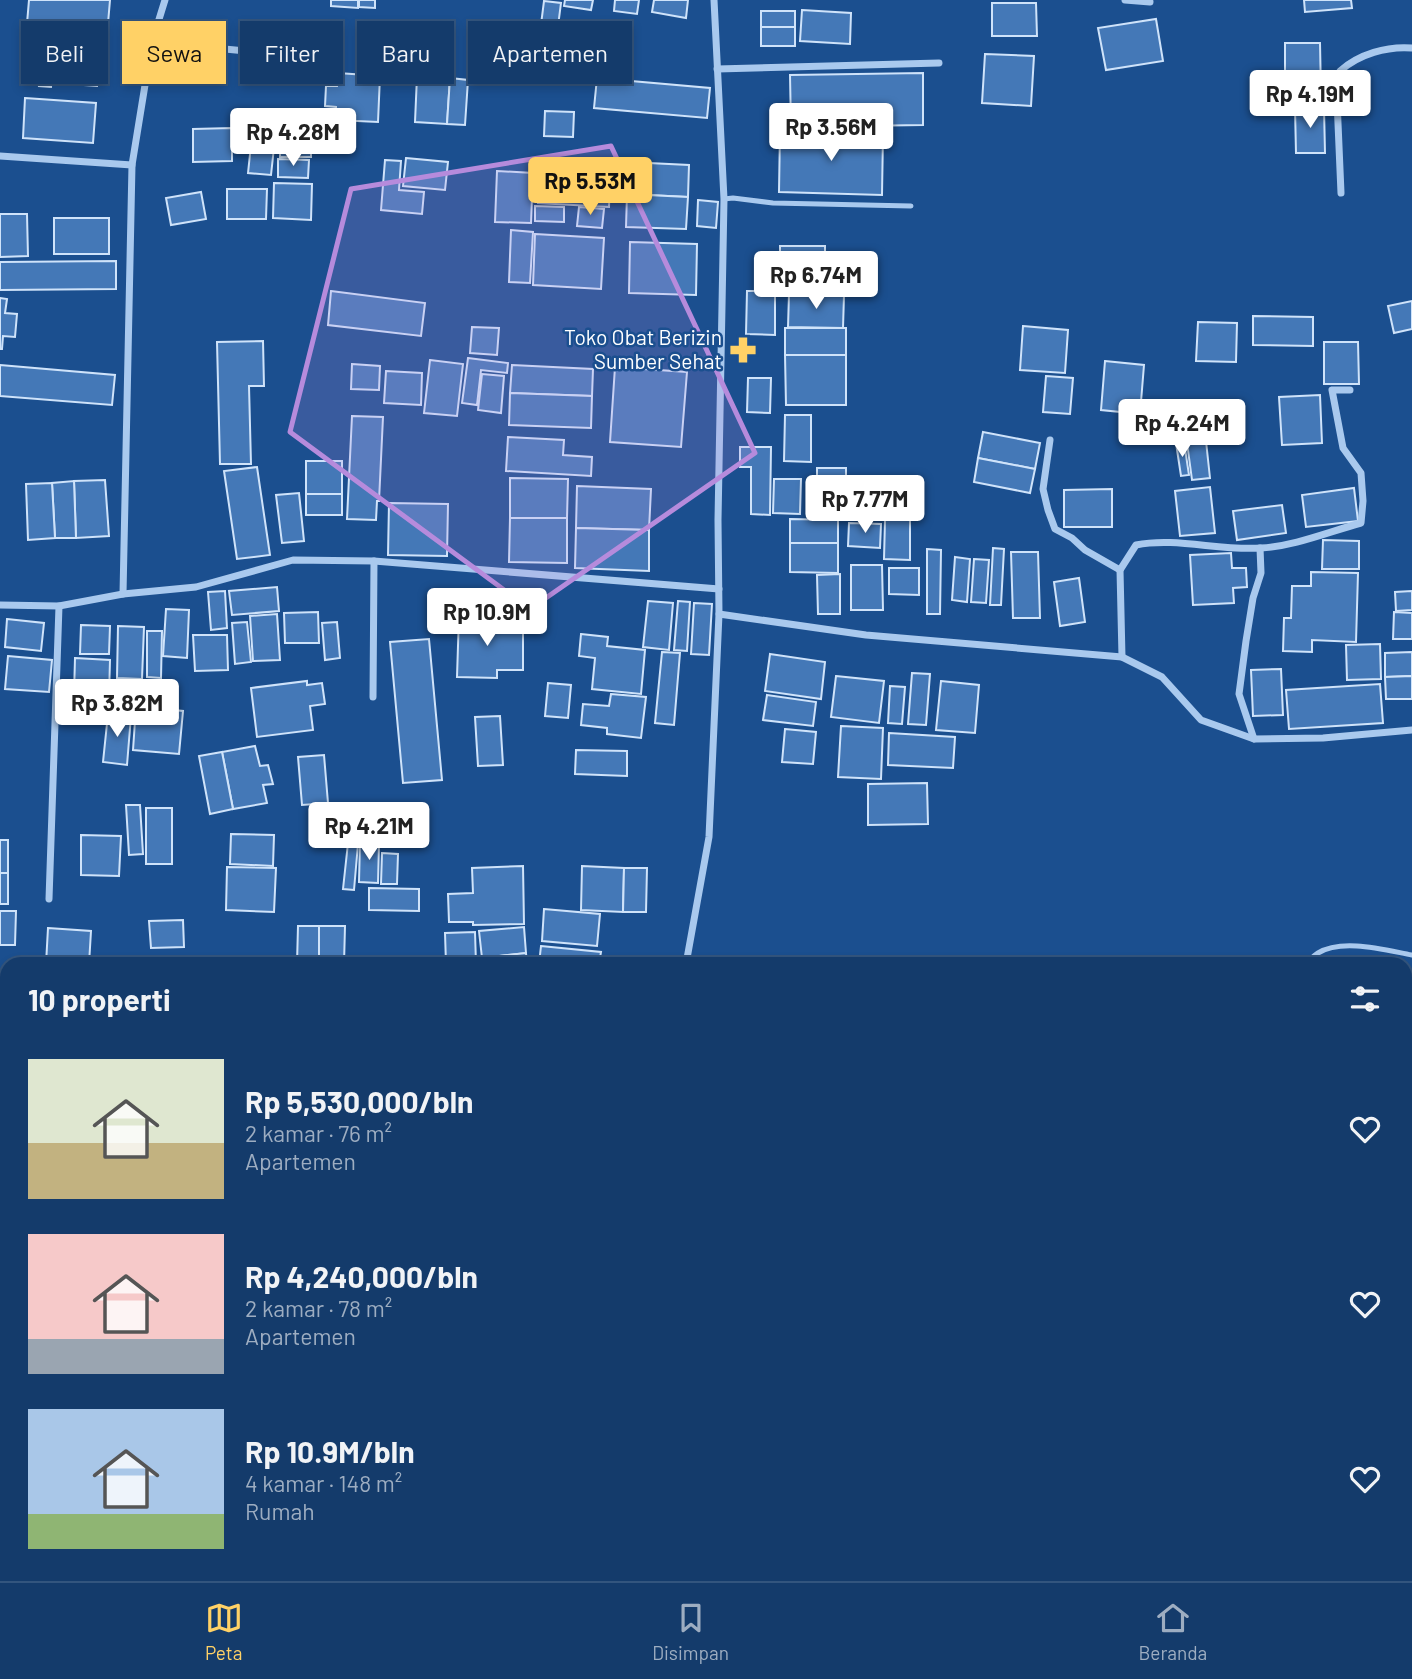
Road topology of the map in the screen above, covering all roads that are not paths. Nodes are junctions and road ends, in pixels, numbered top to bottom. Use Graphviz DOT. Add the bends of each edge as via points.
graph roads {
  1 [pos="165,0"];
  2 [pos="714,0"];
  3 [pos="1125,0"];
  4 [pos="1150,2"];
  5 [pos="158,21"];
  6 [pos="1412,48"];
  7 [pos="939,63"];
  8 [pos="717,69"];
  9 [pos="145,84"];
  10 [pos="0,156"];
  11 [pos="132,165"];
  12 [pos="1341,193"];
  13 [pos="724,199"];
  14 [pos="911,206"];
  15 [pos="1350,390"];
  16 [pos="1050,440"];
  17 [pos="1261,548"];
  18 [pos="374,561"];
  19 [pos="1120,570"];
  20 [pos="719,589"];
  21 [pos="123,594"];
  22 [pos="0,605"];
  23 [pos="59,606"];
  24 [pos="719,614"];
  25 [pos="1122,657"];
  26 [pos="373,697"];
  27 [pos="1412,730"];
  28 [pos="1254,739"];
  29 [pos="49,899"];
  30 [pos="1412,955"];
  31 [pos="687,957"];
  32 [pos="1313,957"];
  1 -- 5 [label="street"];
  2 -- 8 [label="street"];
  3 -- 4 [label="street"];
  6 -- 12 [label="street" via="1365,55 1340,71"];
  7 -- 8 [label="street"];
  8 -- 13 [label="street"];
  9 -- 11 [label="street"];
  10 -- 11 [label="street"];
  11 -- 21 [label="street"];
  13 -- 14 [label="lane"];
  13 -- 20 [label="street"];
  15 -- 17 [label="street" via="1332,390 1343,448 1361,472 1361,523"];
  16 -- 19 [label="street" via="1043,489 1055,529"];
  17 -- 19 [label="street" via="1153,542 1136,545"];
  17 -- 28 [label="street" via="1261,573 1245,641 1239,694"];
  18 -- 20 [label="street"];
  18 -- 21 [label="street" via="293,560 196,587"];
  18 -- 26 [label="street"];
  19 -- 25 [label="street"];
  20 -- 24 [label="street"];
  21 -- 23 [label="street"];
  22 -- 23 [label="street"];
  23 -- 29 [label="street"];
  24 -- 25 [label="street" via="866,635"];
  24 -- 31 [label="street" via="709,837"];
  25 -- 28 [label="street" via="1162,677 1201,720"];
  27 -- 28 [label="street"];
  30 -- 32 [label="lane" via="1353,946 1328,949"];
}
